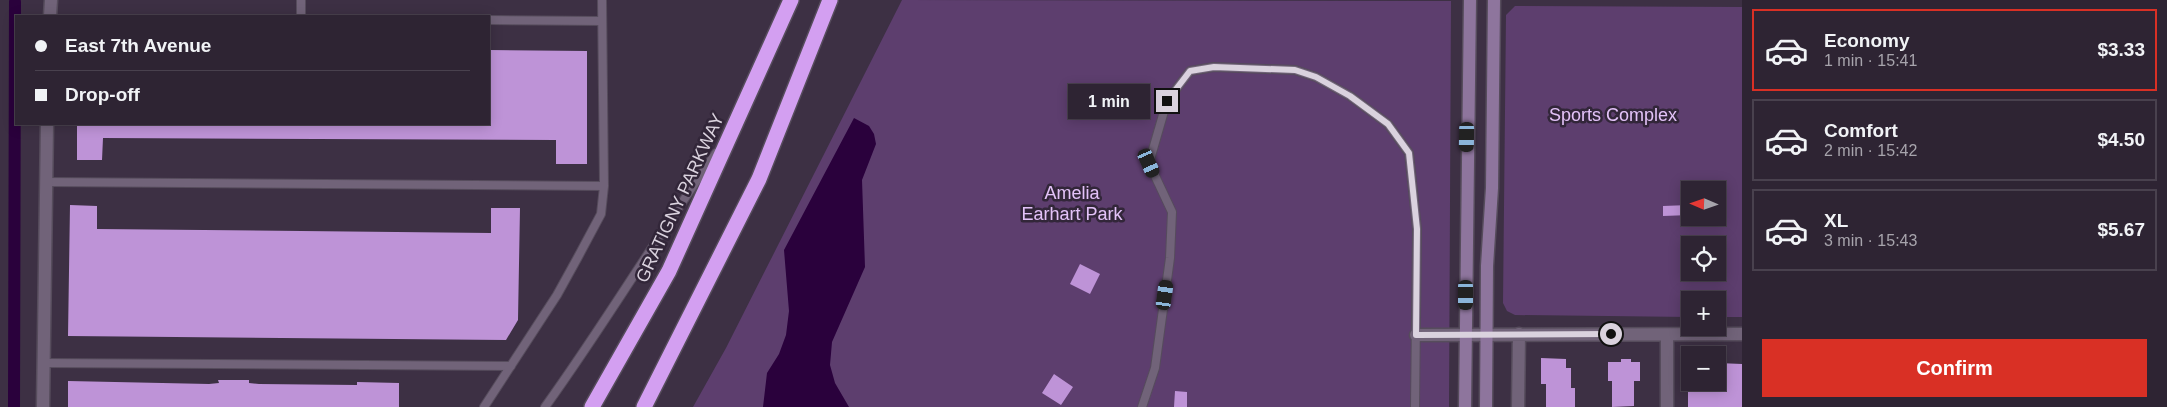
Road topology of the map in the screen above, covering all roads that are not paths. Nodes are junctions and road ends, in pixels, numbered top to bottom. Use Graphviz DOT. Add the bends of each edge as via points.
graph roads {
  1 [pos="51,0"];
  2 [pos="301,0"];
  3 [pos="602,0"];
  4 [pos="791,0"];
  5 [pos="830,0"];
  6 [pos="1470,0"];
  7 [pos="1494,0"];
  8 [pos="50,15"];
  9 [pos="301,15"];
  10 [pos="490,20"];
  11 [pos="601,21"];
  12 [pos="47,125"];
  13 [pos="735,126"];
  14 [pos="46,182"];
  15 [pos="604,186"];
  16 [pos="1466,334"];
  17 [pos="1487,334"];
  18 [pos="1518,334"];
  19 [pos="1742,334"];
  20 [pos="1416,335"];
  21 [pos="1667,335"];
  22 [pos="44,363"];
  23 [pos="511,366"];
  24 [pos="44,407"];
  25 [pos="484,407"];
  26 [pos="545,407"];
  27 [pos="592,407"];
  28 [pos="644,407"];
  29 [pos="1142,407"];
  30 [pos="1415,407"];
  31 [pos="1466,407"];
  32 [pos="1486,407"];
  33 [pos="1518,407"];
  34 [pos="1667,407"];
  1 -- 8 [label="street"];
  2 -- 9 [label="lane"];
  3 -- 11 [label="lane"];
  4 -- 13 [label="highway, GRATIGNY PARKWAY"];
  5 -- 28 [label="highway" via="759,179"];
  6 -- 16 [label="main road"];
  7 -- 17 [label="main road"];
  10 -- 11 [label="lane"];
  11 -- 15 [label="lane"];
  12 -- 14 [label="street"];
  13 -- 26 [label="lane"];
  13 -- 27 [label="highway, GRATIGNY PARKWAY" via="669,270"];
  14 -- 15 [label="lane"];
  14 -- 22 [label="street"];
  15 -- 23 [label="lane" via="603,204 596,224 557,295"];
  16 -- 17 [label="street"];
  16 -- 20 [label="street"];
  16 -- 31 [label="main road"];
  17 -- 18 [label="street"];
  17 -- 32 [label="main road"];
  18 -- 21 [label="street"];
  18 -- 33 [label="street"];
  19 -- 21 [label="street"];
  20 -- 29 [label="lane" via="1417,229 1409,153 1388,124 1350,96 1316,77 1295,70 1214,67 1190,71 1167,101 1149,163 1172,212 1170,258 1155,368"];
  20 -- 30 [label="lane"];
  21 -- 34 [label="street"];
  22 -- 23 [label="lane"];
  22 -- 24 [label="street"];
  23 -- 25 [label="lane"];
}
